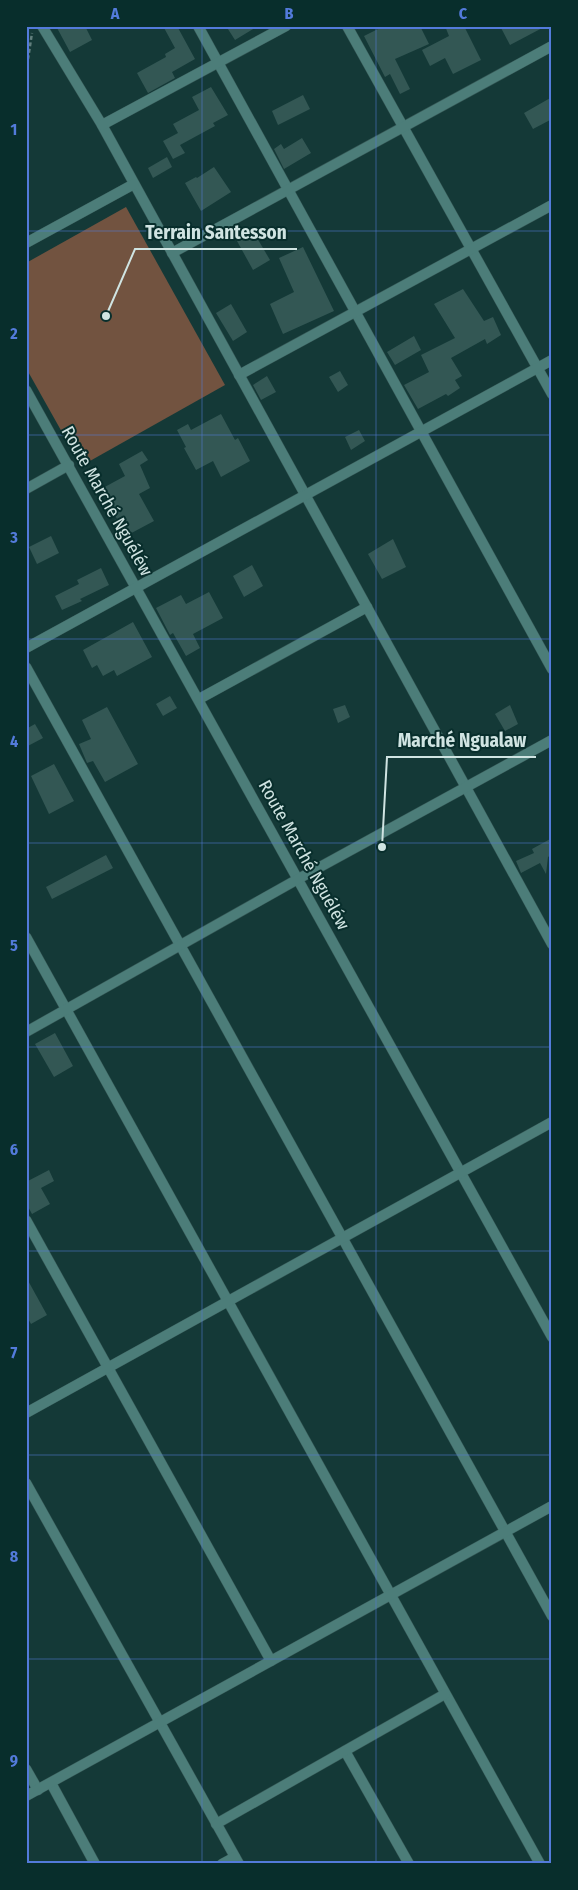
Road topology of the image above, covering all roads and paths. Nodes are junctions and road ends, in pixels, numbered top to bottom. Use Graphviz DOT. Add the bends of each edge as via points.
graph roads {
  1 [pos="33,26"];
  2 [pos="42,26"];
  3 [pos="198,26"];
  4 [pos="286,26"];
  5 [pos="347,26"];
  6 [pos="552,46"];
  7 [pos="218,63"];
  8 [pos="26,72"];
  9 [pos="102,125"];
  10 [pos="403,127"];
  11 [pos="134,184"];
  12 [pos="288,190"];
  13 [pos="552,205"];
  14 [pos="26,243"];
  15 [pos="471,249"];
  16 [pos="172,253"];
  17 [pos="355,312"];
  18 [pos="552,360"];
  19 [pos="537,368"];
  20 [pos="240,375"];
  21 [pos="26,390"];
  22 [pos="552,394"];
  23 [pos="420,432"];
  24 [pos="69,465"];
  25 [pos="26,489"];
  26 [pos="305,495"];
  27 [pos="137,587"];
  28 [pos="366,607"];
  29 [pos="26,648"];
  30 [pos="26,667"];
  31 [pos="552,669"];
  32 [pos="199,699"];
  33 [pos="552,740"];
  34 [pos="466,787"];
  35 [pos="298,879"];
  36 [pos="26,937"];
  37 [pos="552,944"];
  38 [pos="180,945"];
  39 [pos="66,1009"];
  40 [pos="26,1032"];
  41 [pos="552,1122"];
  42 [pos="461,1172"];
  43 [pos="26,1220"];
  44 [pos="342,1238"];
  45 [pos="228,1301"];
  46 [pos="552,1337"];
  47 [pos="108,1368"];
  48 [pos="26,1413"];
  49 [pos="26,1483"];
  50 [pos="552,1506"];
  51 [pos="505,1532"];
  52 [pos="391,1595"];
  53 [pos="552,1616"];
  54 [pos="270,1661"];
  55 [pos="445,1694"];
  56 [pos="160,1723"];
  57 [pos="345,1751"];
  58 [pos="26,1769"];
  59 [pos="51,1783"];
  60 [pos="38,1790"];
  61 [pos="26,1796"];
  62 [pos="216,1824"];
  63 [pos="237,1860"];
  64 [pos="95,1864"];
  65 [pos="222,1864"];
  66 [pos="409,1864"];
  67 [pos="540,1864"];
  1 -- 8 [label="path"];
  2 -- 9 [label="street"];
  3 -- 7 [label="street"];
  4 -- 7 [label="street"];
  5 -- 10 [label="street"];
  6 -- 10 [label="street"];
  7 -- 9 [label="street"];
  7 -- 12 [label="street"];
  9 -- 11 [label="street"];
  10 -- 12 [label="street"];
  10 -- 15 [label="street"];
  11 -- 14 [label="street"];
  11 -- 16 [label="street"];
  12 -- 16 [label="street"];
  12 -- 17 [label="street"];
  13 -- 15 [label="street"];
  15 -- 17 [label="street"];
  15 -- 19 [label="street"];
  16 -- 20 [label="street"];
  17 -- 20 [label="street"];
  17 -- 23 [label="street"];
  18 -- 19 [label="street"];
  19 -- 22 [label="street"];
  19 -- 23 [label="street"];
  20 -- 26 [label="street"];
  21 -- 24 [label="street, Route Marché Nguéléw"];
  23 -- 26 [label="street"];
  23 -- 31 [label="street"];
  24 -- 25 [label="street"];
  24 -- 27 [label="street, Route Marché Nguéléw"];
  26 -- 27 [label="street"];
  26 -- 28 [label="street"];
  27 -- 29 [label="street"];
  27 -- 32 [label="street, Route Marché Nguéléw"];
  28 -- 32 [label="street"];
  28 -- 34 [label="street"];
  30 -- 38 [label="street"];
  32 -- 35 [label="street, Route Marché Nguéléw"];
  33 -- 34 [label="street"];
  34 -- 35 [label="street"];
  34 -- 37 [label="street"];
  35 -- 38 [label="street"];
  35 -- 42 [label="street, Route Marché Nguéléw"];
  36 -- 39 [label="street"];
  38 -- 39 [label="street"];
  38 -- 44 [label="street"];
  39 -- 40 [label="street"];
  39 -- 45 [label="street"];
  41 -- 42 [label="street"];
  42 -- 44 [label="street"];
  42 -- 46 [label="street, Route Marché Nguéléw"];
  43 -- 47 [label="street"];
  44 -- 45 [label="street"];
  44 -- 51 [label="street"];
  45 -- 47 [label="street"];
  45 -- 52 [label="street"];
  47 -- 48 [label="street"];
  47 -- 54 [label="street"];
  49 -- 56 [label="street"];
  50 -- 51 [label="street"];
  51 -- 52 [label="street"];
  51 -- 53 [label="street"];
  52 -- 54 [label="street"];
  52 -- 55 [label="street"];
  54 -- 56 [label="street"];
  55 -- 57 [label="street"];
  55 -- 67 [label="street"];
  56 -- 59 [label="street"];
  56 -- 62 [label="street"];
  57 -- 62 [label="street"];
  57 -- 66 [label="street"];
  58 -- 60 [label="street"];
  59 -- 60 [label="street"];
  59 -- 64 [label="street"];
  60 -- 61 [label="street"];
  62 -- 63 [label="street"];
  63 -- 65 [label="street"];
}
